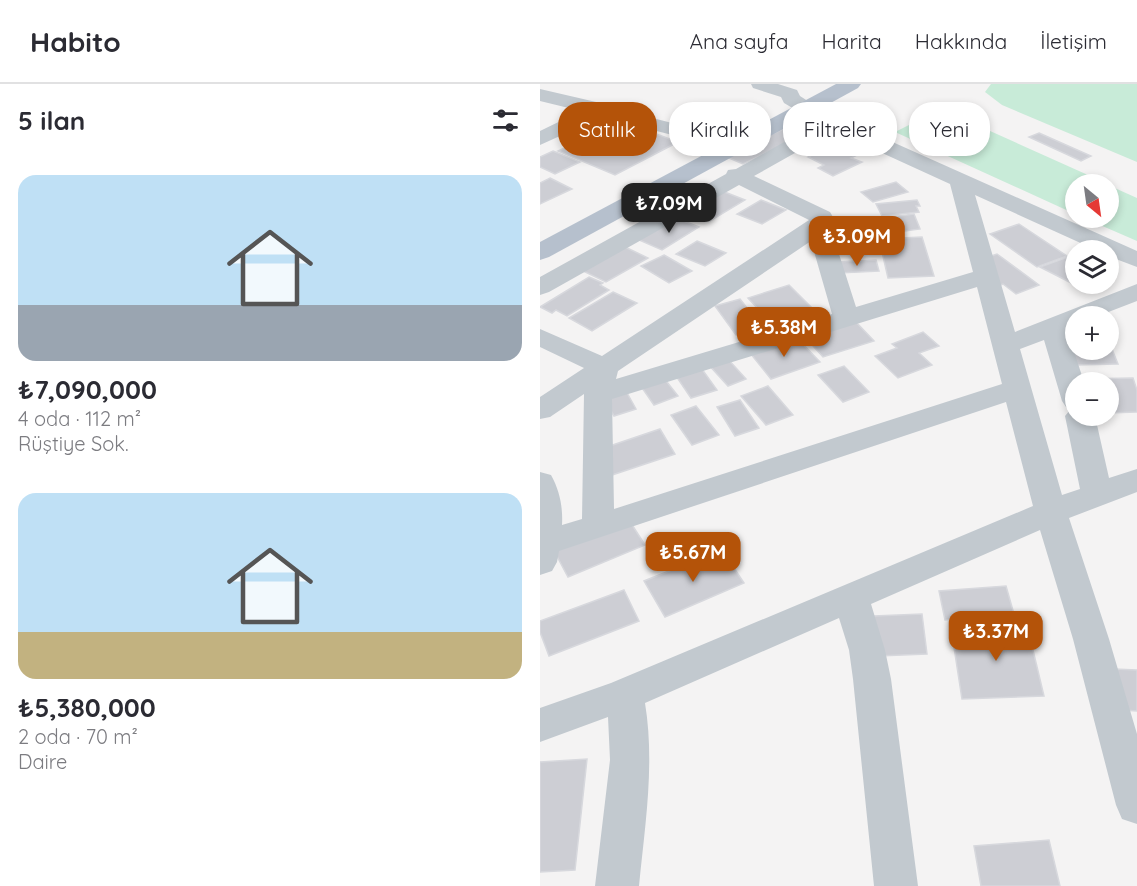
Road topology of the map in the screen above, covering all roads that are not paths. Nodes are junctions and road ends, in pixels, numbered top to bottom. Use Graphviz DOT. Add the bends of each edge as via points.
graph roads {
  1 [pos="750,84"];
  2 [pos="832,84"];
  3 [pos="851,84"];
  4 [pos="540,95"];
  5 [pos="571,102"];
  6 [pos="791,102"];
  7 [pos="801,102"];
  8 [pos="803,102"];
  9 [pos="783,113"];
  10 [pos="558,130"];
  11 [pos="540,139"];
  12 [pos="783,150"];
  13 [pos="897,152"];
  14 [pos="694,156"];
  15 [pos="736,176"];
  16 [pos="960,180"];
  17 [pos="818,226"];
  18 [pos="540,237"];
  19 [pos="540,252"];
  20 [pos="1137,260"];
  21 [pos="986,276"];
  22 [pos="540,287"];
  23 [pos="1137,291"];
  24 [pos="1101,306"];
  25 [pos="847,320"];
  26 [pos="1065,321"];
  27 [pos="540,337"];
  28 [pos="1005,346"];
  29 [pos="602,381"];
  30 [pos="1017,389"];
  31 [pos="540,410"];
  32 [pos="1082,426"];
  33 [pos="1137,480"];
  34 [pos="540,483"];
  35 [pos="1097,494"];
  36 [pos="1051,512"];
  37 [pos="598,526"];
  38 [pos="542,554"];
  39 [pos="851,598"];
  40 [pos="624,695"];
  41 [pos="540,725"];
  42 [pos="1137,805"];
  43 [pos="616,886"];
  44 [pos="896,886"];
  1 -- 6 [label="street"];
  2 -- 7 [label="main road"];
  3 -- 8 [label="main road"];
  4 -- 5 [label="street"];
  9 -- 19 [label="main road"];
  10 -- 11 [label="street"];
  12 -- 15 [label="street"];
  13 -- 16 [label="street"];
  14 -- 18 [label="main road"];
  15 -- 17 [label="street" via="822,217"];
  15 -- 22 [label="street"];
  16 -- 20 [label="street"];
  16 -- 21 [label="street"];
  17 -- 25 [label="street"];
  17 -- 29 [label="street"];
  21 -- 25 [label="street"];
  21 -- 28 [label="street"];
  23 -- 24 [label="street"];
  25 -- 29 [label="street"];
  26 -- 28 [label="street"];
  27 -- 29 [label="street"];
  28 -- 30 [label="street"];
  29 -- 31 [label="street"];
  29 -- 37 [label="street"];
  30 -- 36 [label="street"];
  30 -- 37 [label="street"];
  32 -- 35 [label="street"];
  33 -- 35 [label="street"];
  34 -- 38 [label="street" via="547,503"];
  35 -- 36 [label="street"];
  36 -- 39 [label="street"];
  36 -- 42 [label="street"];
  37 -- 38 [label="street"];
  39 -- 40 [label="street"];
  39 -- 44 [label="street" via="872,680"];
  40 -- 41 [label="street"];
  40 -- 43 [label="street" via="630,760"];
}
